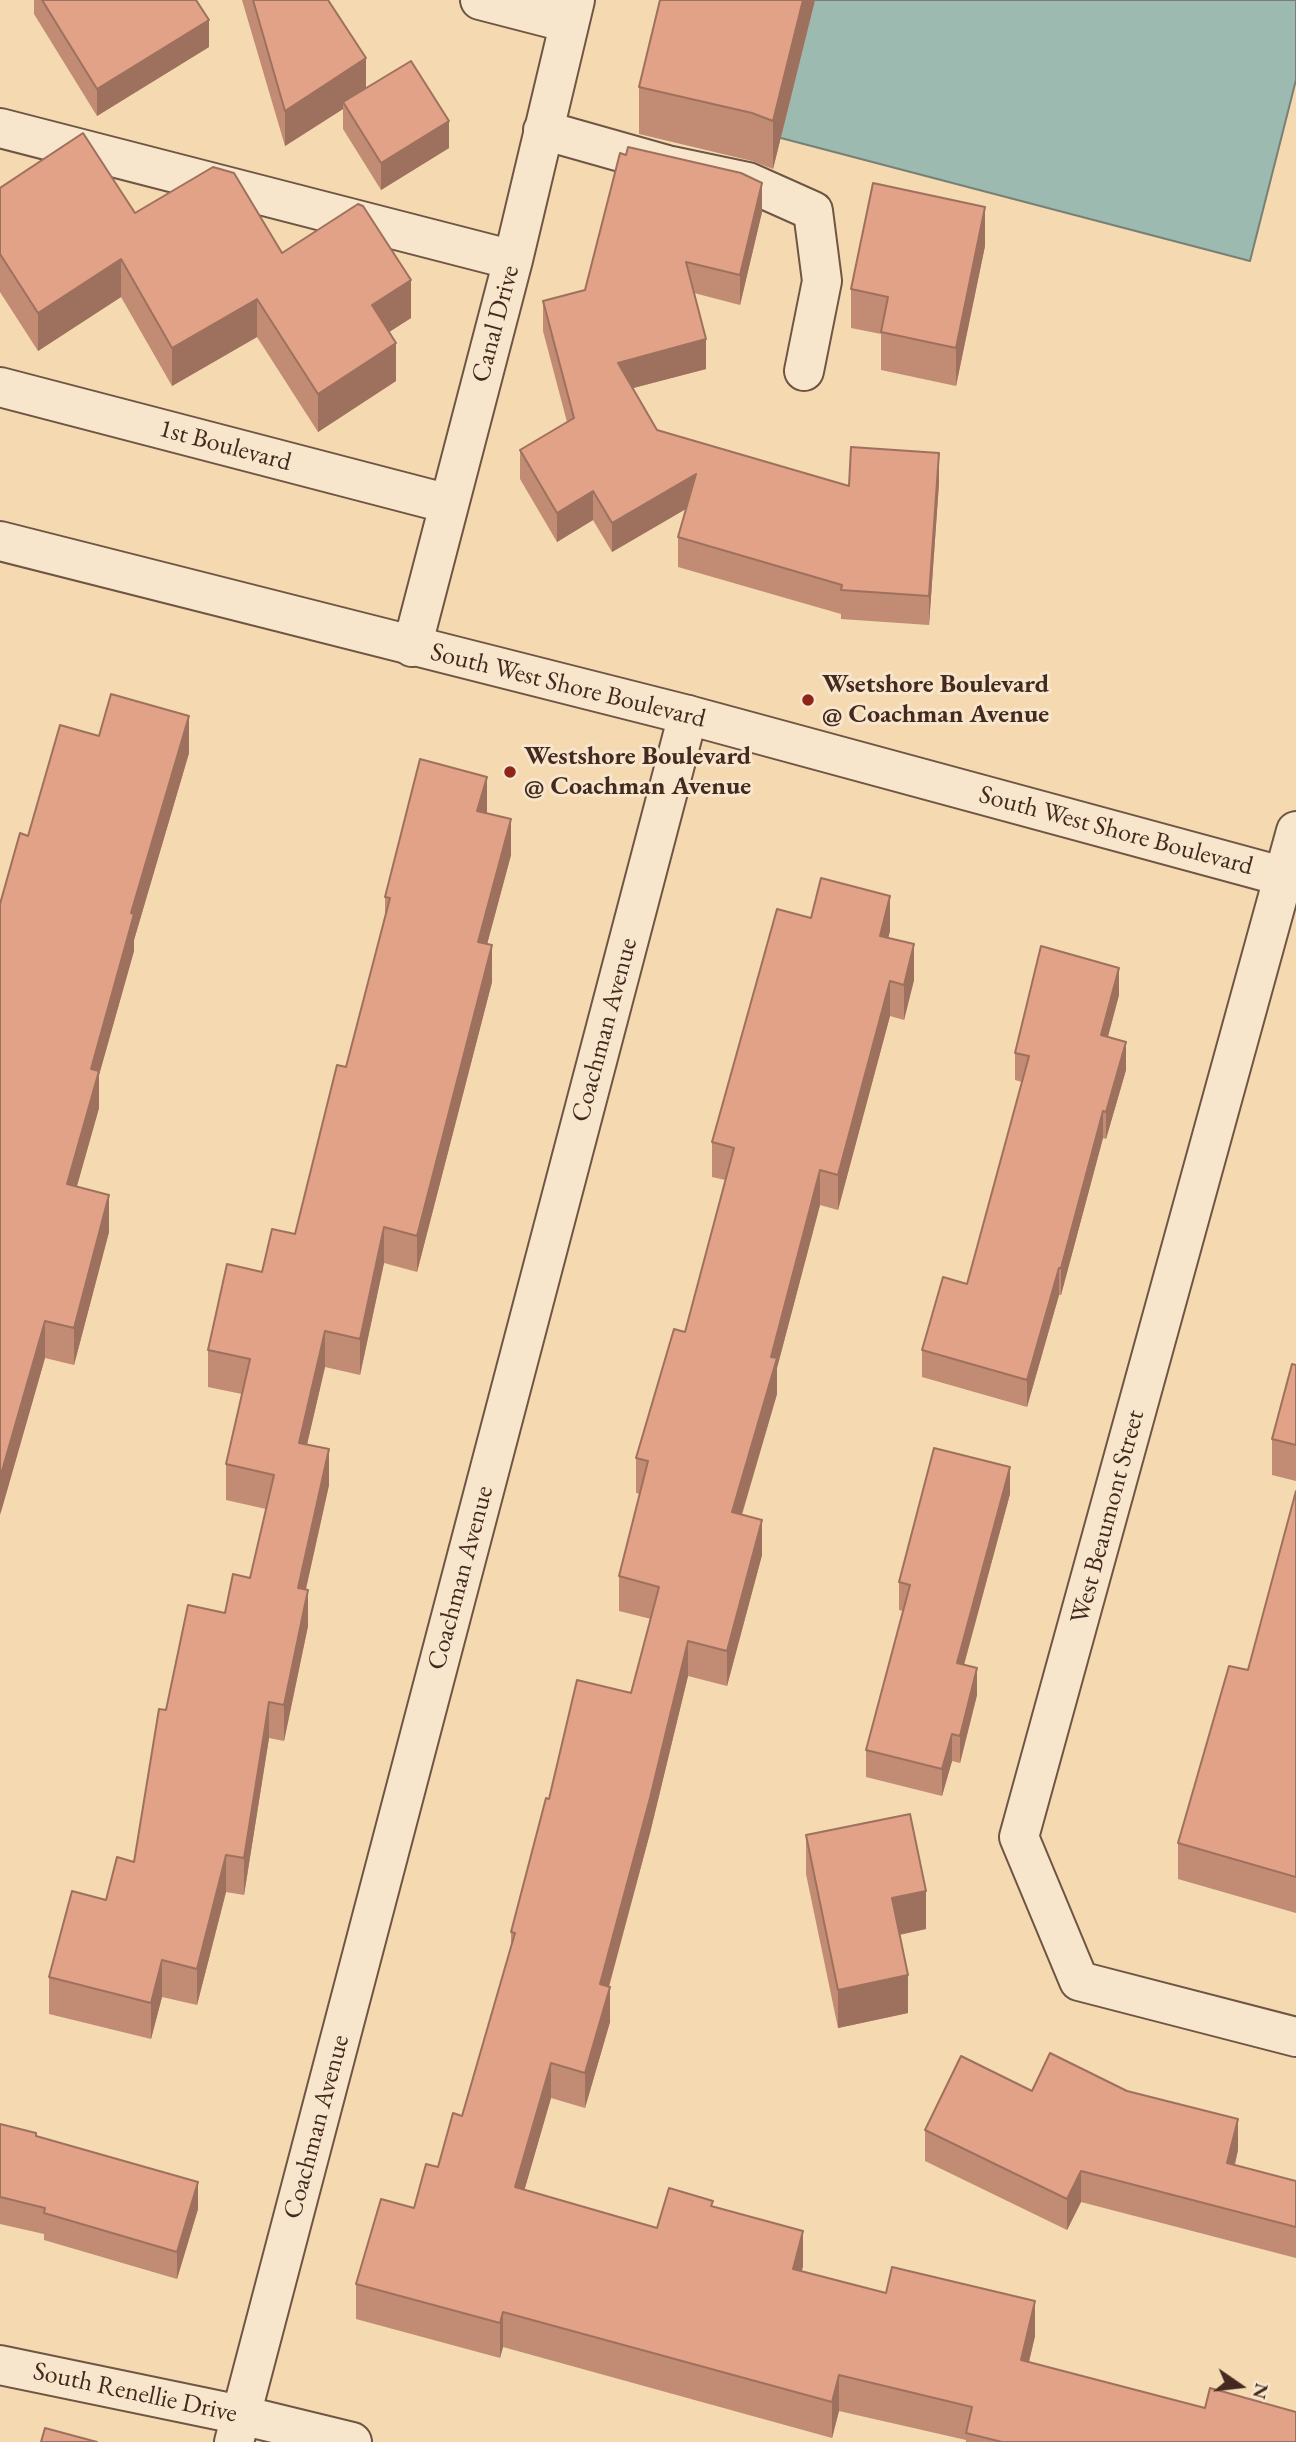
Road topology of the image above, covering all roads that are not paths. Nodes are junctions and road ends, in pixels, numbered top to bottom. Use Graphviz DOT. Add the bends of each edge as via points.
graph roads {
  1 [pos="480,0"];
  2 [pos="572,12"];
  3 [pos="0,128"];
  4 [pos="543,130"];
  5 [pos="513,260"];
  6 [pos="804,372"];
  7 [pos="0,387"];
  8 [pos="449,504"];
  9 [pos="0,541"];
  10 [pos="412,647"];
  11 [pos="688,715"];
  12 [pos="1296,831"];
  13 [pos="1291,879"];
  14 [pos="1296,2037"];
  15 [pos="0,2365"];
  16 [pos="237,2428"];
  17 [pos="352,2442"];
  1 -- 2 [label="street"];
  2 -- 4 [label="street, Canal Drive"];
  3 -- 5 [label="street"];
  4 -- 5 [label="street, Canal Drive"];
  4 -- 6 [label="street" via="748,182 813,211 822,281"];
  5 -- 8 [label="street, Canal Drive"];
  7 -- 8 [label="street, 1st Boulevard"];
  8 -- 10 [label="street, Canal Drive"];
  9 -- 10 [label="street, South West Shore Boulevard"];
  10 -- 11 [label="street, South West Shore Boulevard"];
  11 -- 13 [label="street, South West Shore Boulevard"];
  11 -- 16 [label="street, Coachman Avenue"];
  12 -- 13 [label="street, West Beaumont Street"];
  13 -- 14 [label="street, West Beaumont Street" via="1019,1838 1079,1981"];
  15 -- 16 [label="street, South Renellie Drive"];
  16 -- 17 [label="street, South Renellie Drive"];
}
